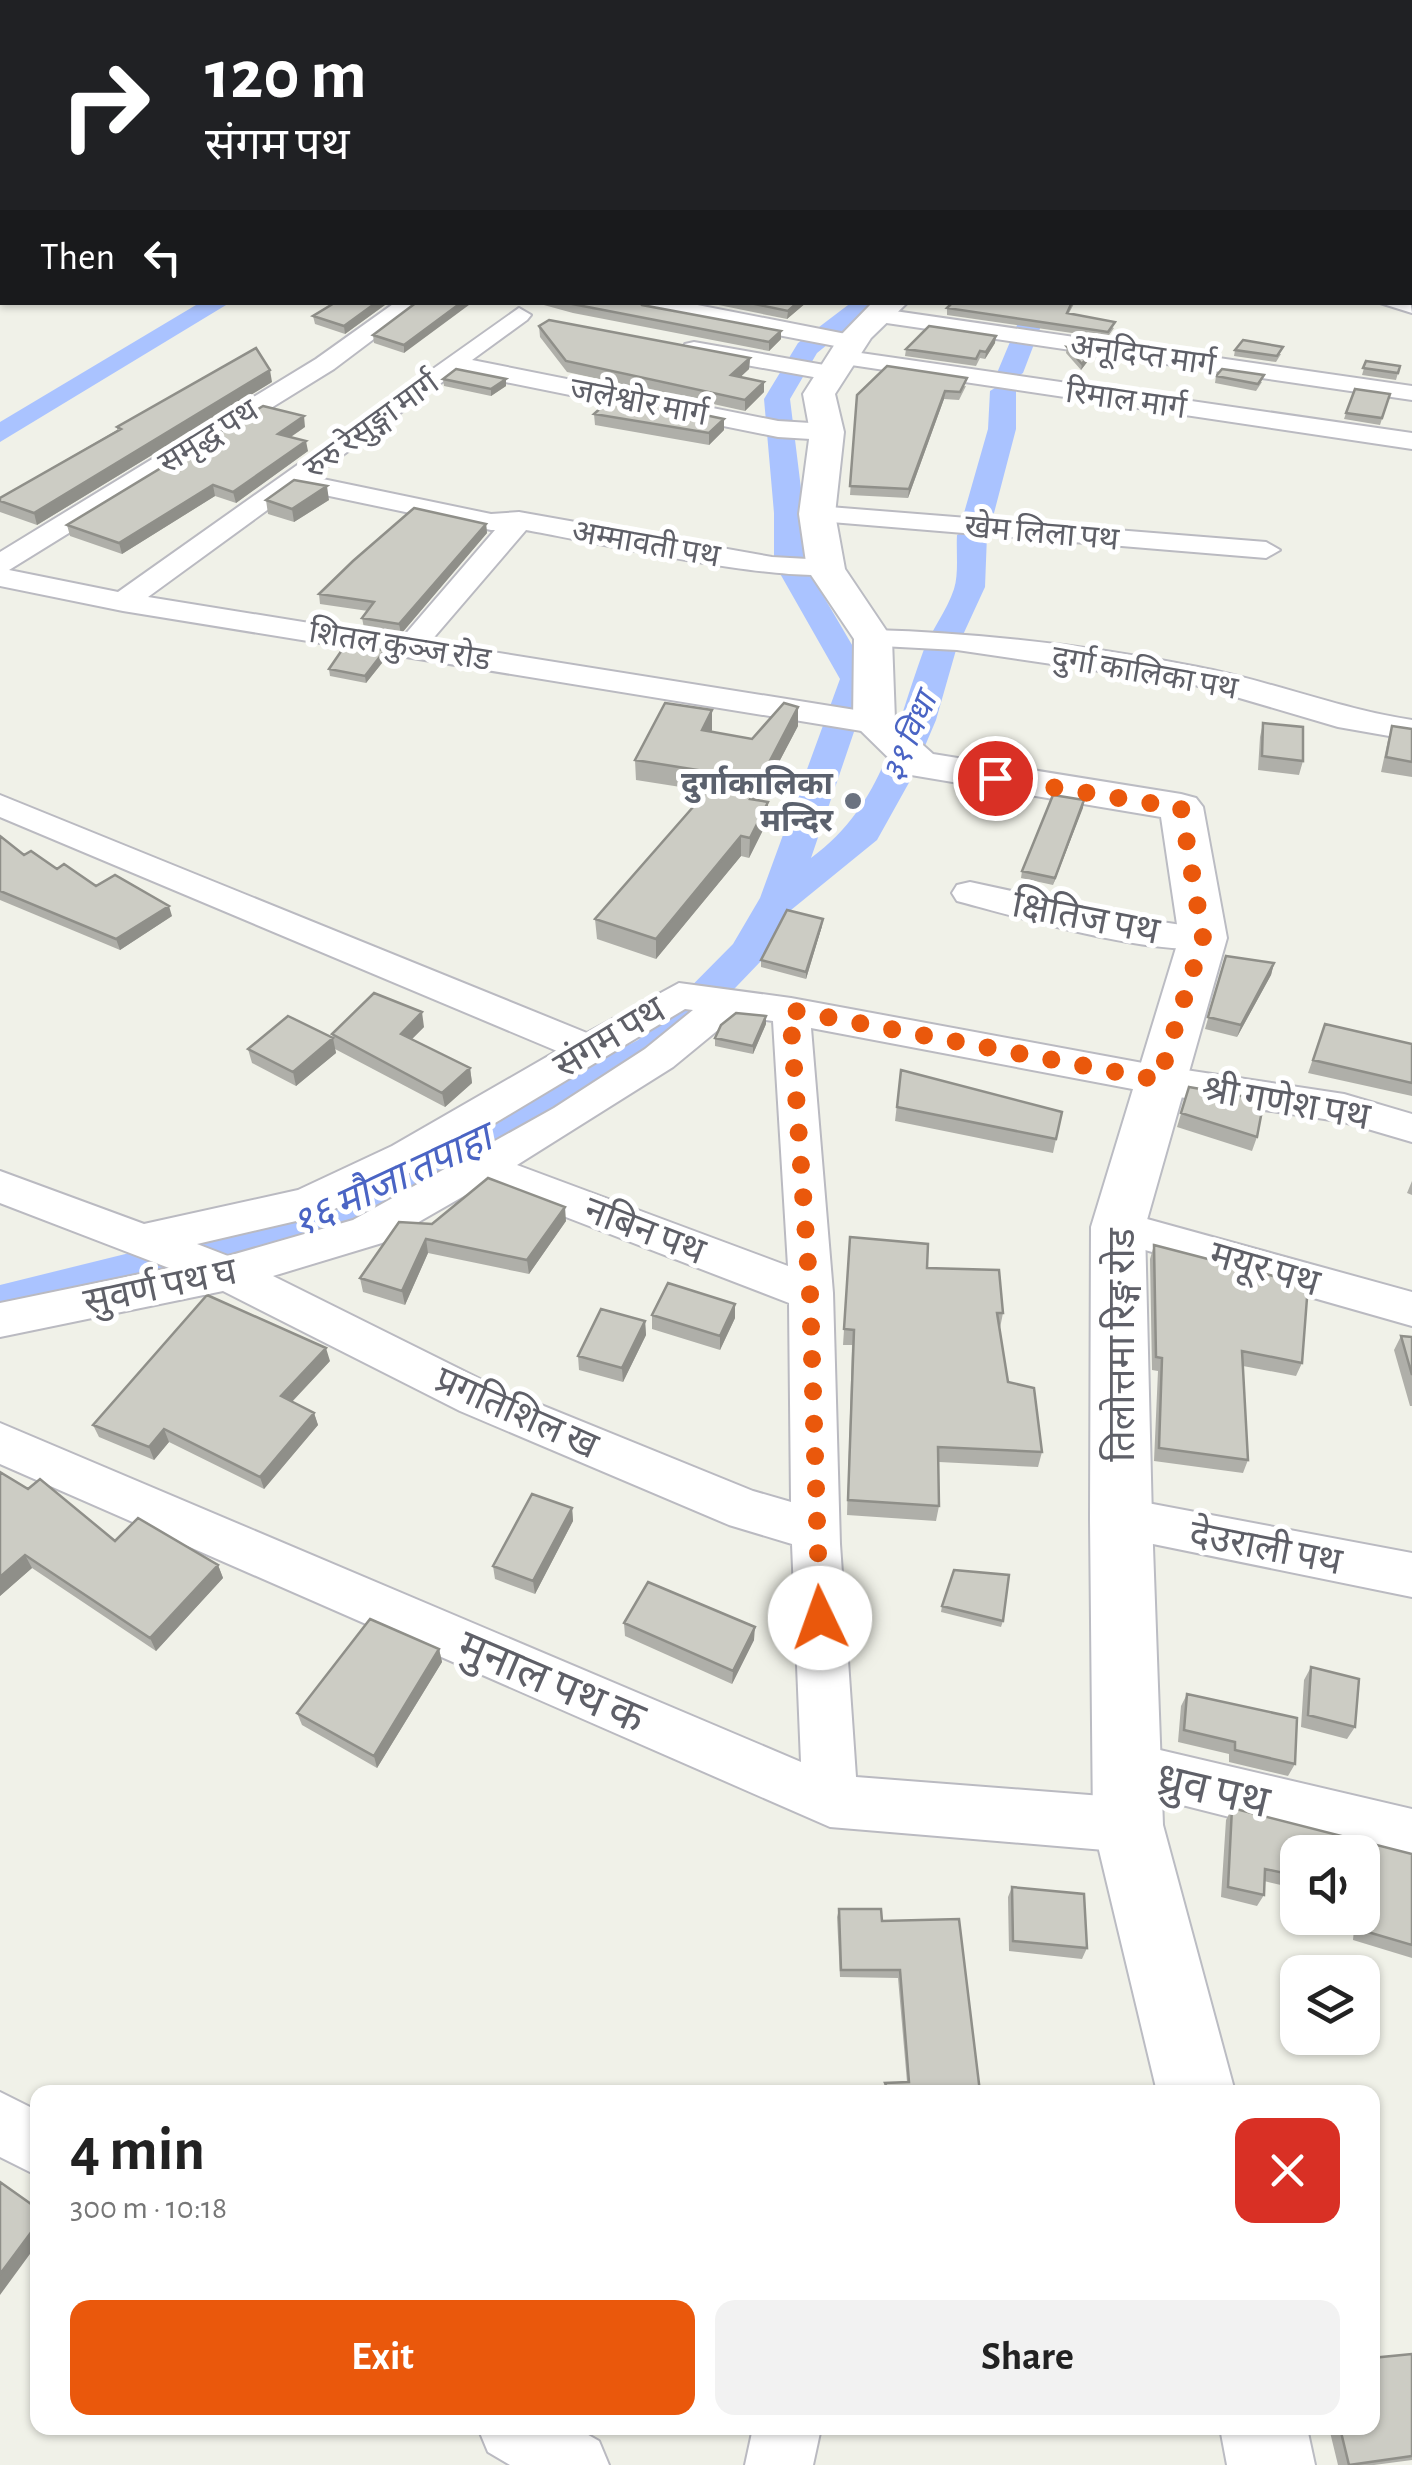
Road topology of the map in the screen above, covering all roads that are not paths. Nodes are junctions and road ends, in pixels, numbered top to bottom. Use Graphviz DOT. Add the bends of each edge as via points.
graph roads {
  1 [pos="408,305"];
  2 [pos="655,305"];
  3 [pos="487,308"];
  4 [pos="884,308"];
  5 [pos="671,344"];
  6 [pos="834,352"];
  7 [pos="454,364"];
  8 [pos="1412,393"];
  9 [pos="826,432"];
  10 [pos="1412,441"];
  11 [pos="295,482"];
  12 [pos="817,514"];
  13 [pos="519,520"];
  14 [pos="1266,550"];
  15 [pos="0,564"];
  16 [pos="826,569"];
  17 [pos="0,577"];
  18 [pos="123,602"];
  19 [pos="875,639"];
  20 [pos="412,646"];
  21 [pos="875,724"];
  22 [pos="1412,730"];
  23 [pos="0,805"];
  24 [pos="970,894"];
  25 [pos="1203,938"];
  26 [pos="728,1002"];
  27 [pos="790,1010"];
  28 [pos="589,1049"];
  29 [pos="1159,1080"];
  30 [pos="1412,1128"];
  31 [pos="479,1167"];
  32 [pos="0,1186"];
  33 [pos="1118,1227"];
  34 [pos="147,1239"];
  35 [pos="228,1273"];
  36 [pos="810,1293"];
  37 [pos="1412,1309"];
  38 [pos="0,1320"];
  39 [pos="0,1443"];
  40 [pos="1121,1519"];
  41 [pos="816,1530"];
  42 [pos="1412,1575"];
  43 [pos="1129,1797"];
  44 [pos="830,1801"];
  45 [pos="1412,1836"];
  46 [pos="1194,2085"];
  47 [pos="0,2123"];
  48 [pos="30,2140"];
  49 [pos="524,2435"];
  50 [pos="785,2435"];
  51 [pos="1265,2435"];
  52 [pos="576,2465"];
  53 [pos="778,2465"];
  54 [pos="1271,2465"];
  1 -- 15 [label="street, समृद्ध पथ" via="325,364"];
  2 -- 6 [label="street"];
  3 -- 7 [label="street, रुरु रेसुङ्गा मार्ग" via="529,317"];
  4 -- 6 [label="street"];
  4 -- 8 [label="street, अनूदिप्त मार्ग" via="1006,334"];
  5 -- 6 [label="street" via="769,364"];
  6 -- 9 [label="street" via="819,394"];
  6 -- 10 [label="street, रिमाल मार्ग"];
  7 -- 9 [label="street, जलेश्वोर मार्ग" via="778,429"];
  7 -- 11 [label="street, रुरु रेसुङ्गा मार्ग"];
  9 -- 12 [label="street"];
  11 -- 13 [label="street, अम्मावती पथ" via="491,522"];
  11 -- 18 [label="street, रुरु रेसुङ्गा मार्ग"];
  12 -- 14 [label="street, खेम लिला पथ"];
  12 -- 16 [label="street"];
  13 -- 16 [label="street, अम्मावती पथ" via="772,566"];
  13 -- 20 [label="street, अम्मावती पथ"];
  16 -- 19 [label="street"];
  17 -- 18 [label="street, शितल कुञ्ज रोड"];
  18 -- 20 [label="street, शितल कुञ्ज रोड"];
  19 -- 21 [label="street"];
  19 -- 22 [label="street, दुर्गा कालिका पथ" via="957,641 1198,676 1349,720"];
  20 -- 21 [label="street, शितल कुञ्ज रोड"];
  21 -- 25 [label="street, तिलोत्तमा रिङ्ग रोड" via="920,766 1181,808"];
  23 -- 28 [label="street"];
  24 -- 25 [label="street, क्षितिज पथ"];
  25 -- 29 [label="street, तिलोत्तमा रिङ्ग रोड"];
  26 -- 27 [label="street, संगम पथ"];
  26 -- 28 [label="street, संगम पथ" via="679,996"];
  26 -- 31 [label="street, सुवर्ण पथ घ" via="583,1108"];
  27 -- 29 [label="street, संगम पथ"];
  27 -- 36 [label="street"];
  28 -- 34 [label="street, संगम पथ" via="406,1158 307,1204"];
  29 -- 30 [label="street, श्री गणेश पथ" via="1344,1108"];
  29 -- 33 [label="street, तिलोत्तमा रिङ्ग रोड"];
  31 -- 35 [label="street, सुवर्ण पथ घ" via="367,1232"];
  31 -- 36 [label="street, नबिन पथ"];
  32 -- 34 [label="street, प्रगतिशिल ख"];
  33 -- 37 [label="street, मयूर पथ"];
  33 -- 40 [label="street, तिलोत्तमा रिङ्ग रोड"];
  34 -- 35 [label="street, प्रगतिशिल ख"];
  35 -- 38 [label="street, सुवर्ण पथ घ"];
  35 -- 41 [label="street, प्रगतिशिल ख" via="476,1398 746,1510"];
  36 -- 41 [label="street"];
  39 -- 44 [label="street, मुनाल पथ क"];
  40 -- 42 [label="street, देउराली पथ"];
  40 -- 43 [label="street, तिलोत्तमा रिङ्ग रोड"];
  41 -- 44 [label="street"];
  43 -- 44 [label="street, मुनाल पथ क"];
  43 -- 45 [label="street, ध्रुव पथ"];
  43 -- 46 [label="street, तिलोत्तमा रिङ्ग रोड"];
  47 -- 48 [label="street"];
  49 -- 52 [label="street"];
  50 -- 53 [label="street"];
  51 -- 54 [label="street"];
}
